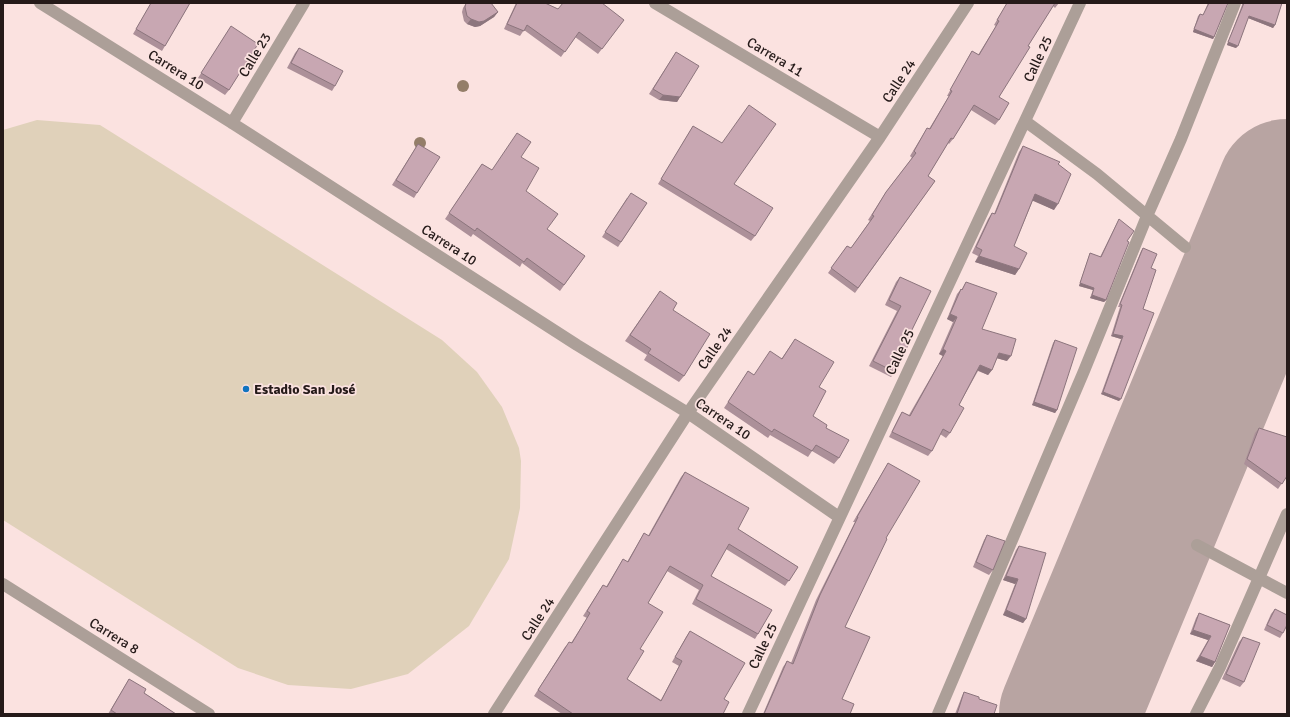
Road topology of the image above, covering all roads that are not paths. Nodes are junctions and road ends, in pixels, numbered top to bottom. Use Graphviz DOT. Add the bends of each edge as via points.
graph roads {
  1 [pos="40,3"];
  2 [pos="304,3"];
  3 [pos="655,3"];
  4 [pos="968,3"];
  5 [pos="1080,3"];
  6 [pos="1235,3"];
  7 [pos="1025,121"];
  8 [pos="232,123"];
  9 [pos="880,137"];
  10 [pos="1147,216"];
  11 [pos="1185,247"];
  12 [pos="688,413"];
  13 [pos="1287,514"];
  14 [pos="839,517"];
  15 [pos="1197,544"];
  16 [pos="1258,578"];
  17 [pos="3,584"];
  18 [pos="1287,593"];
  19 [pos="209,714"];
  20 [pos="494,714"];
  21 [pos="748,714"];
  22 [pos="938,714"];
  23 [pos="1196,714"];
  1 -- 8 [label="street, Carrera 10"];
  2 -- 8 [label="street, Calle 23"];
  3 -- 9 [label="street, Carrera 11"];
  4 -- 9 [label="street, Calle 24"];
  5 -- 7 [label="street, Calle 25"];
  6 -- 10 [label="street" via="1181,139"];
  7 -- 10 [label="street" via="1097,174"];
  7 -- 14 [label="street, Calle 25"];
  8 -- 12 [label="street, Carrera 10" via="577,345"];
  9 -- 12 [label="street, Calle 24"];
  10 -- 11 [label="street"];
  10 -- 22 [label="street"];
  12 -- 14 [label="street, Carrera 10"];
  12 -- 20 [label="street, Calle 24"];
  13 -- 16 [label="street"];
  14 -- 21 [label="street, Calle 25"];
  15 -- 16 [label="street"];
  16 -- 18 [label="street"];
  16 -- 23 [label="street" via="1220,667"];
  17 -- 19 [label="street, Carrera 8"];
}
